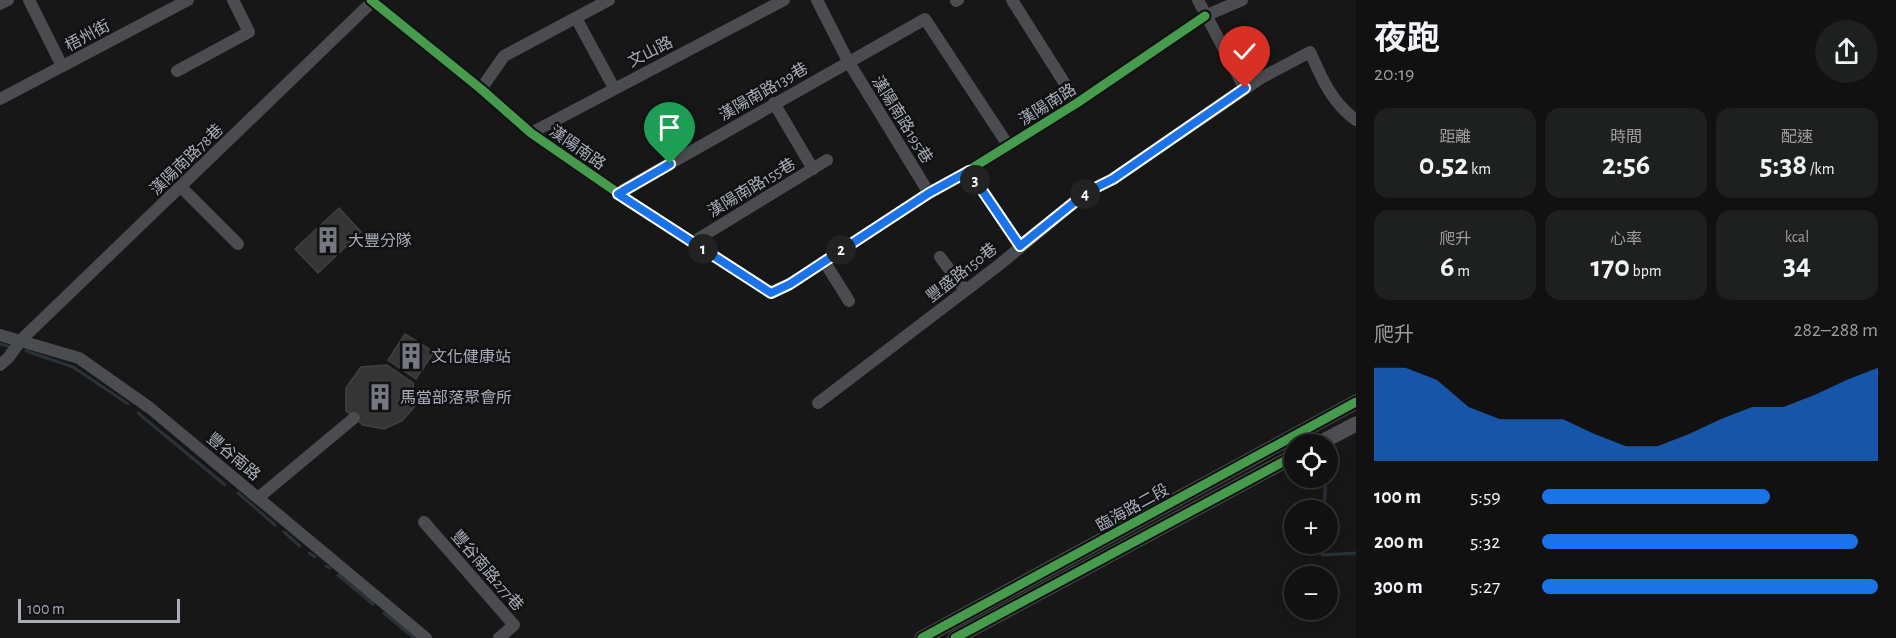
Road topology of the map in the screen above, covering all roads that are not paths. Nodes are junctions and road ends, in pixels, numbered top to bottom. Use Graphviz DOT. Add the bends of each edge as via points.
graph roads {
  1 [pos="8,0"];
  2 [pos="29,0"];
  3 [pos="188,0"];
  4 [pos="233,0"];
  5 [pos="373,0"];
  6 [pos="609,0"];
  7 [pos="784,0"];
  8 [pos="817,0"];
  9 [pos="1012,0"];
  10 [pos="1198,0"];
  11 [pos="1242,0"];
  12 [pos="0,4"];
  13 [pos="1206,16"];
  14 [pos="576,18"];
  15 [pos="848,61"];
  16 [pos="62,66"];
  17 [pos="177,71"];
  18 [pos="481,88"];
  19 [pos="614,88"];
  20 [pos="1245,88"];
  21 [pos="0,99"];
  22 [pos="774,103"];
  23 [pos="1077,104"];
  24 [pos="1356,120"];
  25 [pos="531,133"];
  26 [pos="1008,145"];
  27 [pos="827,160"];
  28 [pos="813,169"];
  29 [pos="969,171"];
  30 [pos="181,187"];
  31 [pos="929,193"];
  32 [pos="618,194"];
  33 [pos="693,242"];
  34 [pos="238,244"];
  35 [pos="1020,246"];
  36 [pos="940,257"];
  37 [pos="824,261"];
  38 [pos="965,290"];
  39 [pos="849,301"];
  40 [pos="0,335"];
  41 [pos="21,340"];
  42 [pos="0,365"];
  43 [pos="1356,402"];
  44 [pos="818,403"];
  45 [pos="354,418"];
  46 [pos="1356,424"];
  47 [pos="1337,434"];
  48 [pos="1284,461"];
  49 [pos="258,498"];
  50 [pos="424,522"];
  51 [pos="426,638"];
  52 [pos="499,638"];
  53 [pos="922,638"];
  54 [pos="955,638"];
  1 -- 12 [label="street"];
  2 -- 16 [label="street"];
  3 -- 16 [label="street, 梧州街"];
  4 -- 17 [label="street" via="249,32"];
  5 -- 18 [label="street, 漢陽南路"];
  5 -- 30 [label="street, 漢陽南路78巷"];
  6 -- 14 [label="street"];
  7 -- 19 [label="street, 文山路"];
  8 -- 15 [label="street, 漢陽南路195巷"];
  9 -- 23 [label="street"];
  10 -- 13 [label="street"];
  11 -- 13 [label="street, 漢陽南路"];
  13 -- 20 [label="street"];
  13 -- 23 [label="street, 漢陽南路"];
  14 -- 18 [label="street" via="504,56"];
  14 -- 19 [label="street"];
  15 -- 22 [label="street, 漢陽南路139巷"];
  15 -- 26 [label="street, 漢陽南路139巷" via="925,19"];
  15 -- 31 [label="street, 漢陽南路195巷"];
  16 -- 21 [label="street, 梧州街"];
  18 -- 25 [label="street, 漢陽南路"];
  19 -- 25 [label="street, 文山路"];
  20 -- 24 [label="street, 豐盛路150巷" via="1310,52 1325,86 1342,110"];
  20 -- 35 [label="street, 豐盛路150巷" via="1113,179 1087,192"];
  22 -- 28 [label="street"];
  22 -- 32 [label="street, 漢陽南路139巷"];
  23 -- 26 [label="street, 漢陽南路"];
  25 -- 32 [label="street, 漢陽南路"];
  26 -- 29 [label="street, 漢陽南路"];
  27 -- 28 [label="street, 漢陽南路155巷"];
  28 -- 33 [label="street, 漢陽南路155巷"];
  29 -- 31 [label="street, 漢陽南路"];
  29 -- 35 [label="street"];
  30 -- 34 [label="street"];
  30 -- 41 [label="street, 漢陽南路78巷"];
  31 -- 37 [label="street, 漢陽南路"];
  32 -- 33 [label="street, 漢陽南路"];
  33 -- 37 [label="street, 漢陽南路" via="771,293"];
  35 -- 38 [label="street, 豐盛路150巷"];
  36 -- 38 [label="street"];
  37 -- 39 [label="street"];
  38 -- 44 [label="street, 豐盛路150巷"];
  40 -- 41 [label="street, 豐谷南路"];
  41 -- 42 [label="street, 漢陽南路78巷"];
  41 -- 49 [label="street, 豐谷南路" via="79,358 150,408"];
  43 -- 53 [label="main road, 臨海路二段"];
  45 -- 49 [label="street"];
  46 -- 47 [label="main road"];
  48 -- 54 [label="main road, 臨海路二段"];
  49 -- 51 [label="street, 豐谷南路"];
  50 -- 52 [label="street, 豐谷南路277巷" via="514,625"];
}
